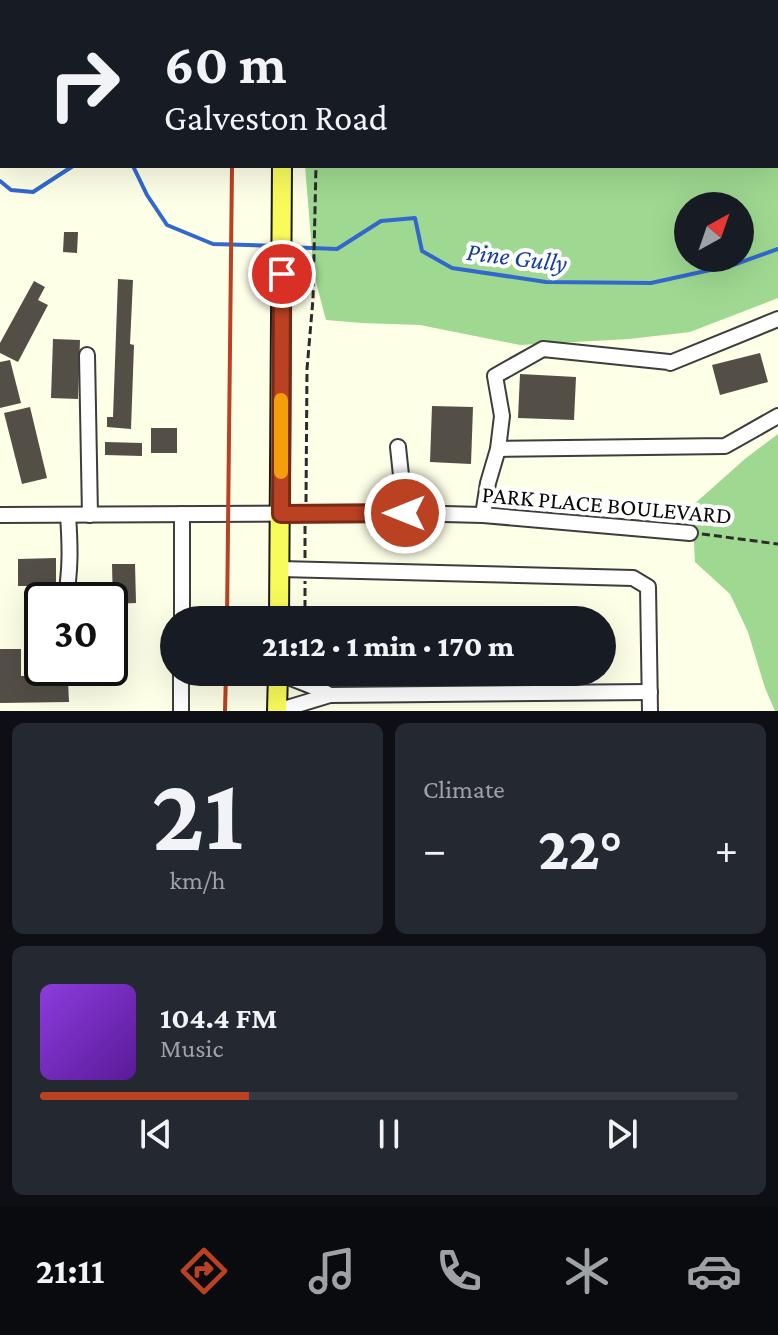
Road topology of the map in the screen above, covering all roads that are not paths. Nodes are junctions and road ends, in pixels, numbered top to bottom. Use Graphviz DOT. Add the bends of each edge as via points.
graph roads {
  1 [pos="282,168"];
  2 [pos="778,319"];
  3 [pos="87,355"];
  4 [pos="778,416"];
  5 [pos="398,447"];
  6 [pos="498,449"];
  7 [pos="405,513"];
  8 [pos="182,514"];
  9 [pos="281,514"];
  10 [pos="0,515"];
  11 [pos="68,515"];
  12 [pos="90,515"];
  13 [pos="483,515"];
  14 [pos="690,533"];
  15 [pos="280,569"];
  16 [pos="68,582"];
  17 [pos="182,606"];
  18 [pos="279,606"];
  19 [pos="181,686"];
  20 [pos="278,686"];
  21 [pos="314,686"];
  22 [pos="650,692"];
  23 [pos="330,695"];
  24 [pos="181,711"];
  25 [pos="277,711"];
  26 [pos="650,711"];
  1 -- 9 [label="main road"];
  2 -- 6 [label="street" via="670,363 543,349 495,376 502,416"];
  3 -- 12 [label="street"];
  4 -- 6 [label="street" via="725,446"];
  5 -- 7 [label="street"];
  6 -- 13 [label="street"];
  7 -- 9 [label="street, PARK PLACE BOULEVARD"];
  7 -- 13 [label="street, PARK PLACE BOULEVARD"];
  8 -- 9 [label="street, PARK PLACE BOULEVARD"];
  8 -- 12 [label="street, PARK PLACE BOULEVARD"];
  8 -- 17 [label="street"];
  9 -- 15 [label="main road"];
  10 -- 11 [label="street, PARK PLACE BOULEVARD"];
  11 -- 12 [label="street, PARK PLACE BOULEVARD"];
  11 -- 16 [label="street"];
  13 -- 14 [label="street, PARK PLACE BOULEVARD"];
  15 -- 18 [label="main road"];
  15 -- 22 [label="street" via="633,578 648,587"];
  19 -- 24 [label="street"];
  20 -- 25 [label="main road"];
  21 -- 23 [label="street"];
  22 -- 23 [label="street"];
  22 -- 26 [label="street"];
  23 -- 25 [label="street"];
}
